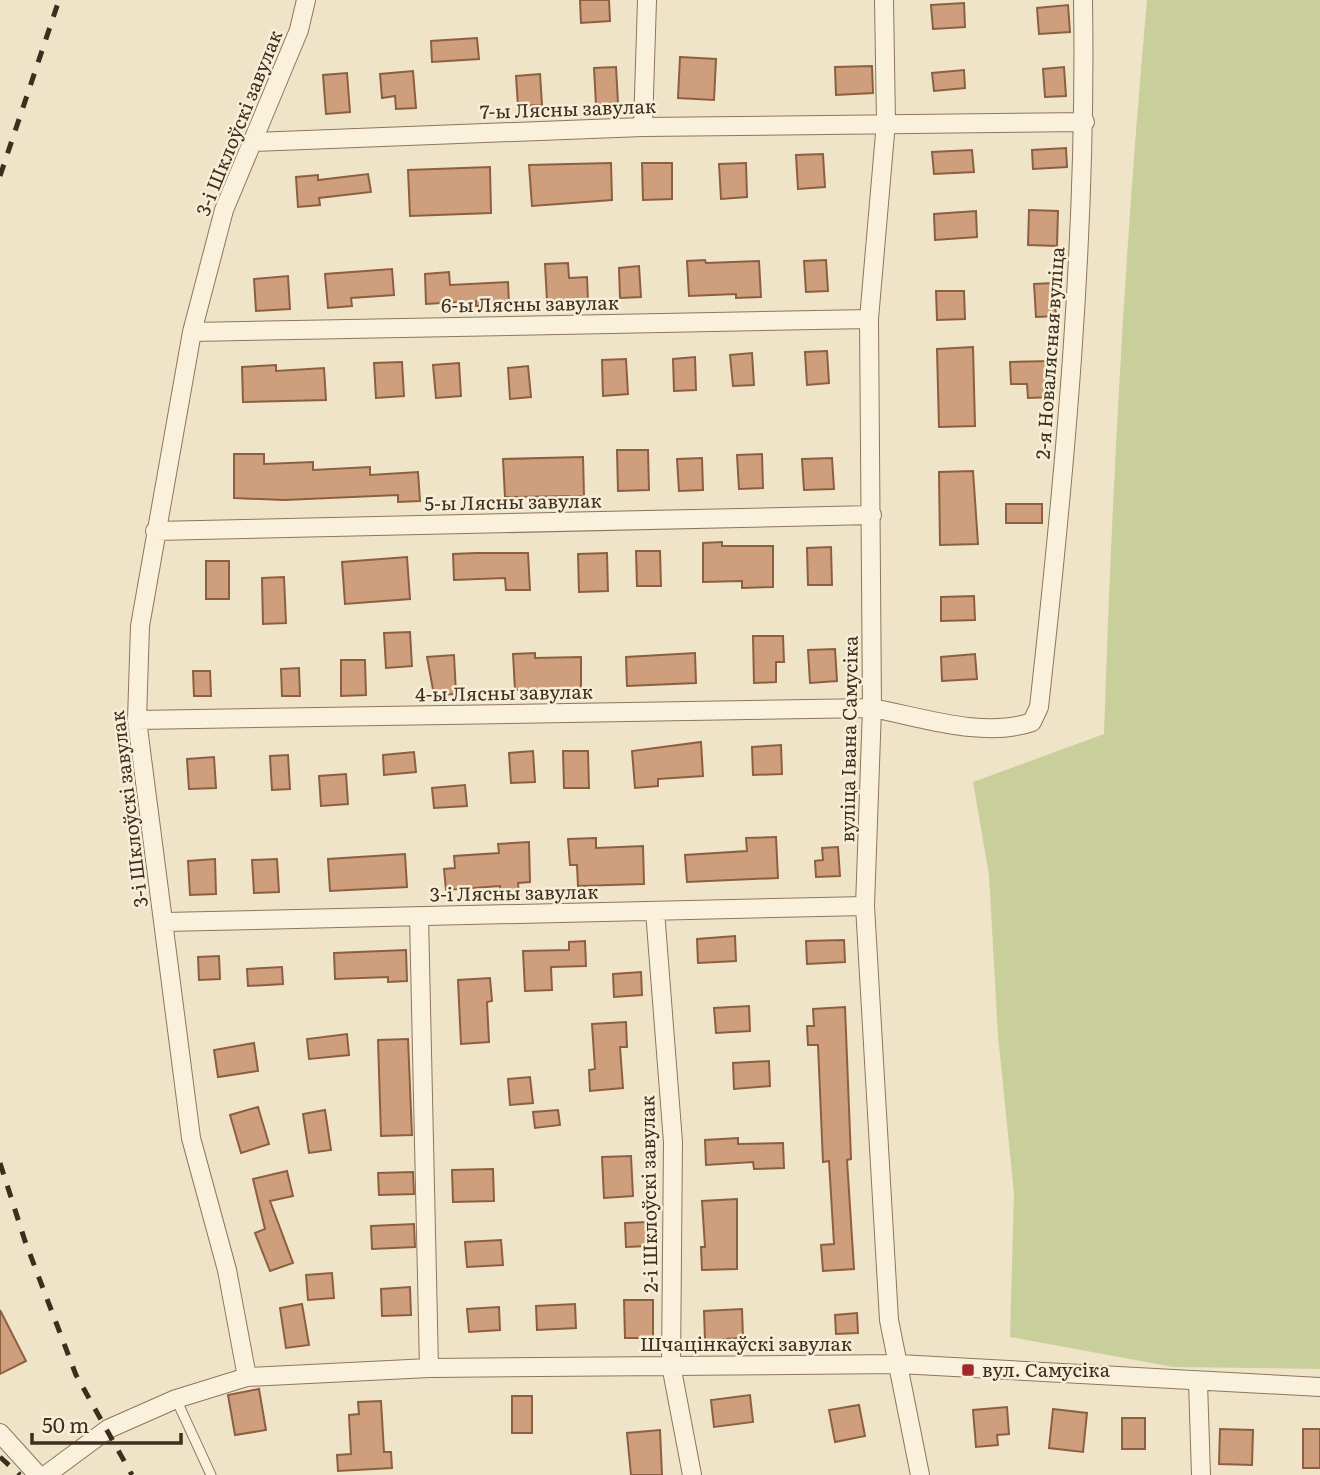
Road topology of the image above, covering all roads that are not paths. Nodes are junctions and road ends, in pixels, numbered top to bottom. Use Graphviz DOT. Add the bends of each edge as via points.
graph roads {
  1 [pos="306,0"];
  2 [pos="647,0"];
  3 [pos="884,0"];
  4 [pos="1083,0"];
  5 [pos="886,122"];
  6 [pos="1085,122"];
  7 [pos="643,127"];
  8 [pos="252,142"];
  9 [pos="869,319"];
  10 [pos="192,332"];
  11 [pos="872,515"];
  12 [pos="155,531"];
  13 [pos="1039,708"];
  14 [pos="872,709"];
  15 [pos="137,720"];
  16 [pos="865,906"];
  17 [pos="655,911"];
  18 [pos="419,916"];
  19 [pos="164,922"];
  20 [pos="899,1364"];
  21 [pos="671,1365"];
  22 [pos="429,1368"];
  23 [pos="247,1377"];
  24 [pos="1198,1382"];
  25 [pos="1320,1387"];
  26 [pos="176,1399"];
  27 [pos="0,1433"];
  28 [pos="38,1475"];
  29 [pos="46,1475"];
  30 [pos="211,1475"];
  31 [pos="692,1475"];
  32 [pos="920,1475"];
  33 [pos="1201,1475"];
  1 -- 8 [label="street, 3-і Шклоўскі завулак" via="299,30"];
  2 -- 7 [label="street"];
  3 -- 5 [label="street, вуліца Івана Самусіка"];
  4 -- 6 [label="street, 2-я Новалясная вуліца"];
  5 -- 6 [label="street, 7-ы Лясны завулак"];
  5 -- 7 [label="street, 7-ы Лясны завулак"];
  5 -- 9 [label="street, вуліца Івана Самусіка"];
  6 -- 13 [label="street, 2-я Новалясная вуліца" via="1062,504"];
  7 -- 8 [label="street, 7-ы Лясны завулак"];
  8 -- 10 [label="street, 3-і Шклоўскі завулак" via="224,210"];
  9 -- 10 [label="street, 6-ы Лясны завулак"];
  9 -- 11 [label="street, вуліца Івана Самусіка"];
  10 -- 12 [label="street, 3-і Шклоўскі завулак"];
  11 -- 12 [label="street, 5-ы Лясны завулак"];
  11 -- 14 [label="street, вуліца Івана Самусіка"];
  12 -- 15 [label="street, 3-і Шклоўскі завулак" via="140,626"];
  13 -- 14 [label="street, 4-ы Лясны завулак" via="1032,722 1013,729"];
  14 -- 15 [label="street, 4-ы Лясны завулак"];
  14 -- 16 [label="street, вуліца Івана Самусіка"];
  15 -- 19 [label="street, 3-і Шклоўскі завулак"];
  16 -- 17 [label="street, 3-і Лясны завулак"];
  16 -- 20 [label="street, вуліца Івана Самусіка" via="889,1320"];
  17 -- 18 [label="street, 3-і Лясны завулак"];
  17 -- 21 [label="street, 2-і Шклоўскі завулак" via="673,1142"];
  18 -- 19 [label="street, 3-і Лясны завулак"];
  18 -- 22 [label="street"];
  19 -- 23 [label="street, 3-і Шклоўскі завулак" via="191,1138 227,1270"];
  20 -- 21 [label="street, Шчацінкаўскі завулак"];
  20 -- 24 [label="street, Шчацінкаўскі завулак"];
  20 -- 32 [label="street, вуліца Івана Самусіка"];
  21 -- 22 [label="street, Шчацінкаўскі завулак"];
  21 -- 31 [label="street, 2-і Шклоўскі завулак"];
  22 -- 23 [label="street, Шчацінкаўскі завулак"];
  23 -- 26 [label="street, Шчацінкаўскі завулак"];
  24 -- 25 [label="street, Шчацінкаўскі завулак"];
  24 -- 33 [label="street"];
  26 -- 29 [label="street, Шчацінкаўскі завулак" via="108,1429"];
  26 -- 30 [label="lane"];
  27 -- 28 [label="street"];
}
